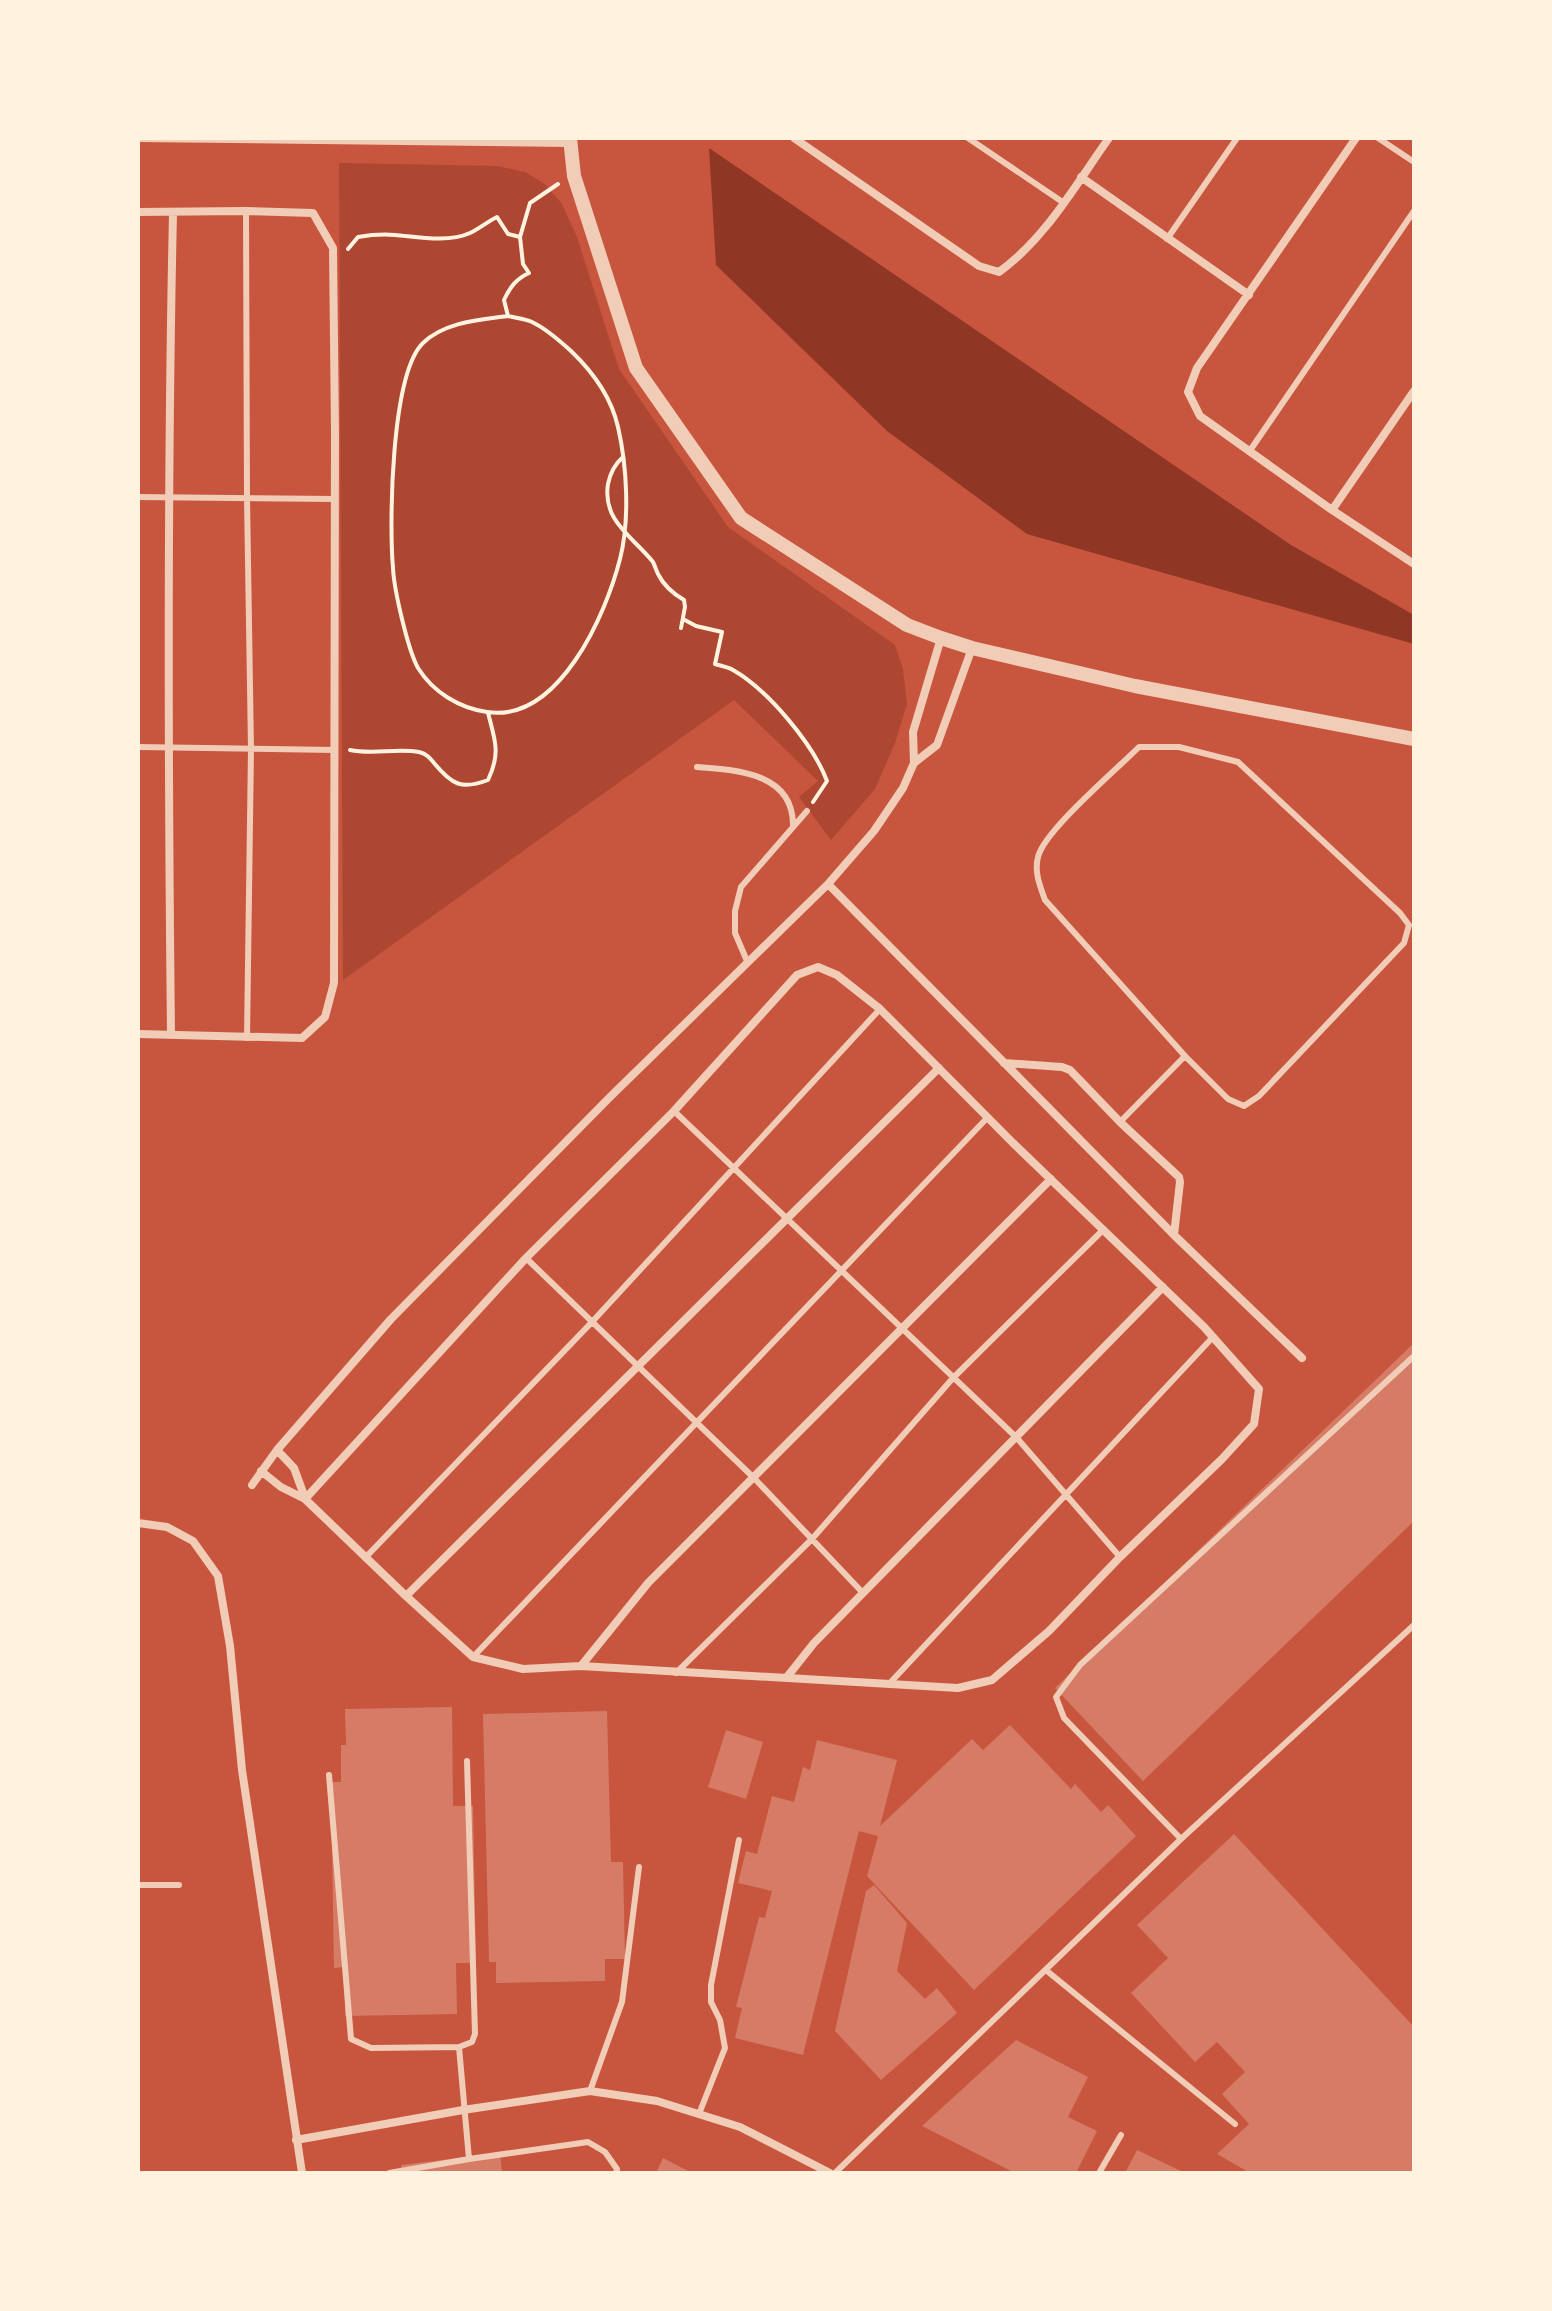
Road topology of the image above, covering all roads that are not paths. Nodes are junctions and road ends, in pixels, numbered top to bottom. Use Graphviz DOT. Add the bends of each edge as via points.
graph roads {
  1 [pos="138,138"];
  2 [pos="279,138"];
  3 [pos="794,138"];
  4 [pos="968,138"];
  5 [pos="1109,138"];
  6 [pos="1237,138"];
  7 [pos="1356,138"];
  8 [pos="1378,138"];
  9 [pos="570,140"];
  10 [pos="1414,162"];
  11 [pos="1081,177"];
  12 [pos="1064,203"];
  13 [pos="246,211"];
  14 [pos="1414,211"];
  15 [pos="138,212"];
  16 [pos="173,213"];
  17 [pos="1167,239"];
  18 [pos="1249,295"];
  19 [pos="1414,391"];
  20 [pos="1249,452"];
  21 [pos="138,497"];
  22 [pos="169,498"];
  23 [pos="247,498"];
  24 [pos="335,499"];
  25 [pos="1332,510"];
  26 [pos="1414,564"];
  27 [pos="941,638"];
  28 [pos="972,648"];
  29 [pos="1414,739"];
  30 [pos="138,747"];
  31 [pos="168,747"];
  32 [pos="251,749"];
  33 [pos="335,750"];
  34 [pos="914,763"];
  35 [pos="697,767"];
  36 [pos="807,811"];
  37 [pos="793,825"];
  38 [pos="828,884"];
  39 [pos="747,961"];
  40 [pos="880,1009"];
  41 [pos="138,1034"];
  42 [pos="171,1035"];
  43 [pos="247,1038"];
  44 [pos="1185,1056"];
  45 [pos="1003,1063"];
  46 [pos="939,1068"];
  47 [pos="674,1111"];
  48 [pos="988,1117"];
  49 [pos="1120,1122"];
  50 [pos="734,1168"];
  51 [pos="1051,1179"];
  52 [pos="787,1219"];
  53 [pos="1103,1230"];
  54 [pos="1174,1235"];
  55 [pos="526,1258"];
  56 [pos="841,1271"];
  57 [pos="1163,1287"];
  58 [pos="592,1322"];
  59 [pos="902,1329"];
  60 [pos="1213,1337"];
  61 [pos="1414,1356"];
  62 [pos="1302,1358"];
  63 [pos="638,1366"];
  64 [pos="953,1378"];
  65 [pos="697,1423"];
  66 [pos="1016,1437"];
  67 [pos="277,1450"];
  68 [pos="261,1471"];
  69 [pos="754,1478"];
  70 [pos="252,1485"];
  71 [pos="1065,1495"];
  72 [pos="305,1499"];
  73 [pos="138,1523"];
  74 [pos="812,1539"];
  75 [pos="1120,1557"];
  76 [pos="365,1558"];
  77 [pos="863,1593"];
  78 [pos="406,1596"];
  79 [pos="1414,1625"];
  80 [pos="473,1657"];
  81 [pos="581,1666"];
  82 [pos="676,1673"];
  83 [pos="787,1677"];
  84 [pos="889,1684"];
  85 [pos="467,1761"];
  86 [pos="329,1775"];
  87 [pos="1181,1839"];
  88 [pos="739,1840"];
  89 [pos="639,1867"];
  90 [pos="138,1885"];
  91 [pos="179,1885"];
  92 [pos="1047,1971"];
  93 [pos="459,2047"];
  94 [pos="590,2091"];
  95 [pos="463,2110"];
  96 [pos="699,2114"];
  97 [pos="1235,2124"];
  98 [pos="1121,2135"];
  99 [pos="296,2140"];
  100 [pos="469,2159"];
  101 [pos="302,2173"];
  102 [pos="389,2173"];
  103 [pos="616,2173"];
  104 [pos="832,2173"];
  105 [pos="1099,2173"];
  1 -- 2 [label="street"];
  2 -- 9 [label="street"];
  3 -- 12 [label="street" via="979,266 999,272 1018,258"];
  4 -- 12 [label="lane"];
  5 -- 11 [label="street"];
  6 -- 17 [label="lane"];
  7 -- 18 [label="street"];
  8 -- 10 [label="lane"];
  9 -- 27 [label="street" via="574,176 636,368 741,518 907,625"];
  11 -- 12 [label="street"];
  11 -- 17 [label="street"];
  13 -- 16 [label="street"];
  13 -- 23 [label="lane"];
  13 -- 24 [label="street" via="313,213 333,248"];
  14 -- 20 [label="lane"];
  15 -- 16 [label="street"];
  16 -- 22 [label="street"];
  17 -- 18 [label="street"];
  18 -- 20 [label="street" via="1197,368 1188,392 1200,416"];
  19 -- 25 [label="street"];
  20 -- 25 [label="street"];
  21 -- 22 [label="lane"];
  22 -- 23 [label="lane"];
  22 -- 31 [label="street"];
  23 -- 24 [label="lane"];
  23 -- 32 [label="lane"];
  24 -- 33 [label="street"];
  25 -- 26 [label="street"];
  27 -- 28 [label="street"];
  27 -- 34 [label="street" via="913,732"];
  28 -- 29 [label="street" via="1135,686"];
  28 -- 34 [label="street" via="937,745"];
  30 -- 31 [label="lane"];
  31 -- 32 [label="lane"];
  31 -- 42 [label="street"];
  32 -- 33 [label="lane"];
  32 -- 43 [label="lane"];
  33 -- 43 [label="street" via="334,983 325,1017 302,1038"];
  34 -- 38 [label="street" via="874,831"];
  35 -- 37 [label="lane" via="759,776 787,797"];
  36 -- 37 [label="lane"];
  37 -- 39 [label="lane" via="741,887 735,933"];
  38 -- 39 [label="street"];
  38 -- 45 [label="street"];
  39 -- 67 [label="street" via="391,1319"];
  40 -- 46 [label="street"];
  40 -- 47 [label="street" via="837,975 818,967 797,975"];
  40 -- 50 [label="lane"];
  41 -- 42 [label="street"];
  42 -- 43 [label="street"];
  44 -- 44 [label="lane" via="1045,900 1037,879 1038,857 1050,834 1139,747 1179,747 1238,762 1409,925 1404,943 1244,1106 1228,1099"];
  44 -- 49 [label="lane"];
  45 -- 49 [label="street" via="1070,1070"];
  45 -- 54 [label="street"];
  46 -- 48 [label="street"];
  46 -- 52 [label="street"];
  47 -- 50 [label="lane"];
  47 -- 55 [label="street"];
  48 -- 51 [label="street"];
  48 -- 56 [label="lane"];
  49 -- 54 [label="street" via="1179,1177"];
  50 -- 52 [label="lane"];
  50 -- 58 [label="lane"];
  51 -- 53 [label="street"];
  51 -- 59 [label="street"];
  52 -- 56 [label="lane"];
  52 -- 63 [label="street"];
  53 -- 57 [label="street"];
  53 -- 64 [label="lane"];
  54 -- 62 [label="street"];
  55 -- 58 [label="lane"];
  55 -- 72 [label="street"];
  56 -- 59 [label="lane"];
  56 -- 65 [label="lane"];
  57 -- 60 [label="street"];
  57 -- 66 [label="street"];
  58 -- 63 [label="lane"];
  58 -- 76 [label="lane"];
  59 -- 64 [label="lane"];
  59 -- 69 [label="street"];
  60 -- 71 [label="lane"];
  60 -- 75 [label="street" via="1259,1389 1254,1424"];
  61 -- 87 [label="lane" via="1080,1665 1056,1697 1064,1718"];
  63 -- 65 [label="lane"];
  63 -- 78 [label="street"];
  64 -- 66 [label="lane"];
  64 -- 74 [label="lane"];
  65 -- 69 [label="lane"];
  65 -- 80 [label="lane"];
  66 -- 71 [label="lane"];
  66 -- 77 [label="street"];
  67 -- 68 [label="street"];
  67 -- 72 [label="street" via="294,1468"];
  68 -- 70 [label="street"];
  68 -- 72 [label="street"];
  69 -- 74 [label="lane"];
  69 -- 81 [label="street" via="648,1583"];
  71 -- 75 [label="lane"];
  71 -- 84 [label="lane"];
  72 -- 76 [label="street"];
  73 -- 99 [label="street" via="167,1527 193,1541 218,1576"];
  74 -- 77 [label="lane"];
  74 -- 82 [label="lane"];
  75 -- 84 [label="street" via="1049,1631 992,1680 958,1688"];
  76 -- 78 [label="street"];
  77 -- 83 [label="street"];
  78 -- 80 [label="street"];
  79 -- 87 [label="lane"];
  80 -- 81 [label="street" via="523,1669"];
  81 -- 82 [label="street"];
  82 -- 83 [label="street"];
  83 -- 84 [label="street"];
  85 -- 93 [label="lane" via="475,2034 472,2042"];
  86 -- 93 [label="lane" via="351,2039 371,2048"];
  87 -- 92 [label="lane"];
  88 -- 96 [label="lane" via="711,1985 725,2048"];
  89 -- 94 [label="lane" via="622,2002"];
  90 -- 91 [label="lane"];
  92 -- 97 [label="lane"];
  92 -- 104 [label="lane"];
  93 -- 95 [label="lane"];
  94 -- 95 [label="street"];
  94 -- 96 [label="street" via="657,2101"];
  95 -- 99 [label="street"];
  95 -- 100 [label="lane"];
  96 -- 104 [label="street" via="740,2127"];
  98 -- 105 [label="lane"];
  99 -- 101 [label="street"];
  100 -- 102 [label="lane"];
  100 -- 103 [label="lane" via="588,2142 605,2152"];
}
